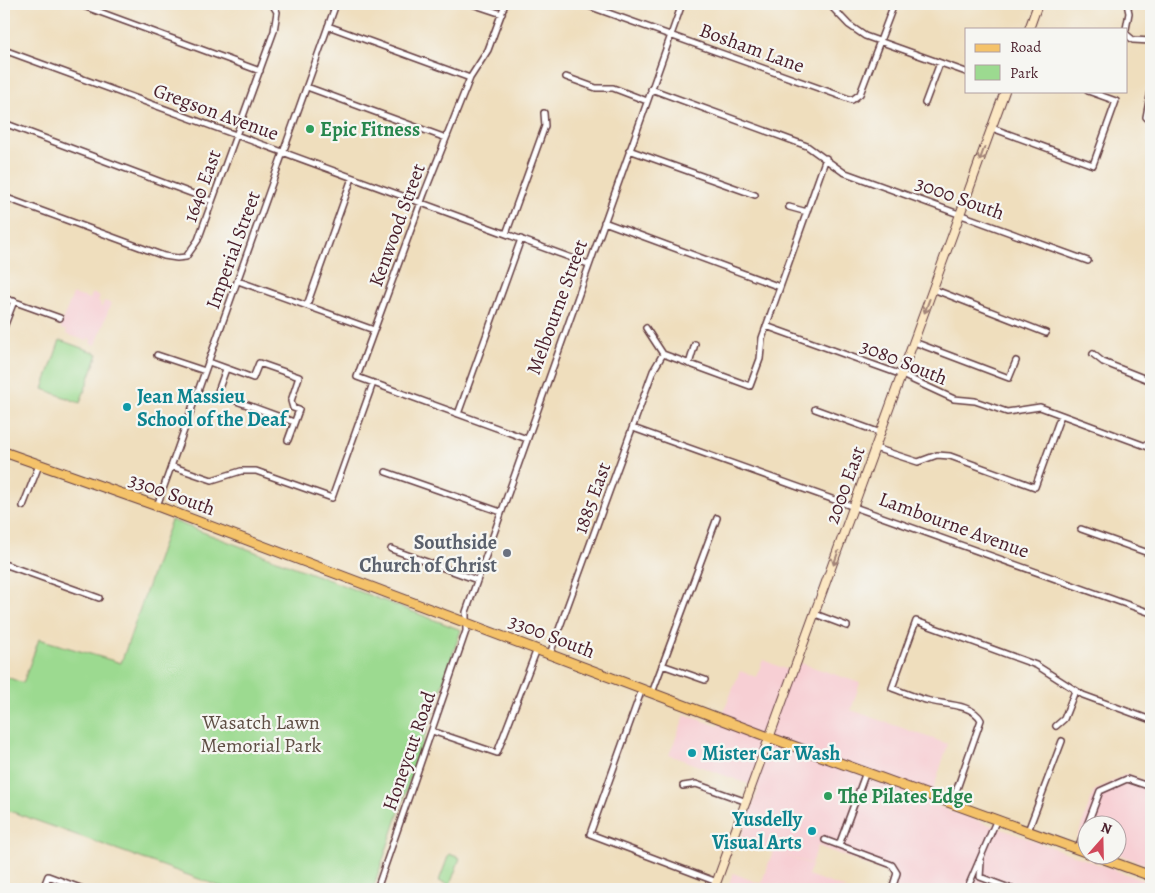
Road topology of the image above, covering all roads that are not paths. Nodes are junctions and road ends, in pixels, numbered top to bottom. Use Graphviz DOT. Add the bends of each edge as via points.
graph roads {
  1 [pos="78,4"];
  2 [pos="336,4"];
  3 [pos="472,4"];
  4 [pos="505,4"];
  5 [pos="583,4"];
  6 [pos="682,4"];
  7 [pos="829,4"];
  8 [pos="894,4"];
  9 [pos="1038,4"];
  10 [pos="1127,4"];
  11 [pos="593,5"];
  12 [pos="274,6"];
  13 [pos="502,14"];
  14 [pos="328,26"];
  15 [pos="1029,28"];
  16 [pos="1126,28"];
  17 [pos="671,34"];
  18 [pos="1128,36"];
  19 [pos="880,41"];
  20 [pos="1151,41"];
  21 [pos="4,50"];
  22 [pos="940,63"];
  23 [pos="260,71"];
  24 [pos="965,72"];
  25 [pos="566,77"];
  26 [pos="470,78"];
  27 [pos="307,88"];
  28 [pos="651,89"];
  29 [pos="1151,91"];
  30 [pos="1005,92"];
  31 [pos="1091,92"];
  32 [pos="647,101"];
  33 [pos="925,104"];
  34 [pos="544,113"];
  35 [pos="1151,122"];
  36 [pos="4,123"];
  37 [pos="992,128"];
  38 [pos="236,136"];
  39 [pos="446,138"];
  40 [pos="629,150"];
  41 [pos="284,153"];
  42 [pos="826,158"];
  43 [pos="352,178"];
  44 [pos="755,195"];
  45 [pos="4,197"];
  46 [pos="212,200"];
  47 [pos="420,203"];
  48 [pos="789,207"];
  49 [pos="807,212"];
  50 [pos="960,215"];
  51 [pos="604,222"];
  52 [pos="506,234"];
  53 [pos="520,239"];
  54 [pos="1088,260"];
  55 [pos="588,264"];
  56 [pos="238,281"];
  57 [pos="780,287"];
  58 [pos="933,289"];
  59 [pos="4,298"];
  60 [pos="14,301"];
  61 [pos="307,306"];
  62 [pos="60,318"];
  63 [pos="766,326"];
  64 [pos="4,328"];
  65 [pos="646,328"];
  66 [pos="374,330"];
  67 [pos="1046,332"];
  68 [pos="914,342"];
  69 [pos="695,344"];
  70 [pos="663,354"];
  71 [pos="1093,354"];
  72 [pos="157,355"];
  73 [pos="1016,361"];
  74 [pos="209,362"];
  75 [pos="689,364"];
  76 [pos="226,369"];
  77 [pos="205,371"];
  78 [pos="902,375"];
  79 [pos="1151,381"];
  80 [pos="373,383"];
  81 [pos="816,409"];
  82 [pos="458,414"];
  83 [pos="1061,415"];
  84 [pos="294,422"];
  85 [pos="633,428"];
  86 [pos="881,433"];
  87 [pos="527,439"];
  88 [pos="288,440"];
  89 [pos="876,448"];
  90 [pos="1151,448"];
  91 [pos="4,452"];
  92 [pos="39,465"];
  93 [pos="171,466"];
  94 [pos="386,472"];
  95 [pos="23,506"];
  96 [pos="157,506"];
  97 [pos="854,507"];
  98 [pos="501,512"];
  99 [pos="717,518"];
  100 [pos="1081,529"];
  101 [pos="391,548"];
  102 [pos="1151,554"];
  103 [pos="4,564"];
  104 [pos="477,580"];
  105 [pos="99,598"];
  106 [pos="1151,613"];
  107 [pos="815,614"];
  108 [pos="466,622"];
  109 [pos="847,626"];
  110 [pos="537,649"];
  111 [pos="550,654"];
  112 [pos="662,665"];
  113 [pos="705,680"];
  114 [pos="642,689"];
  115 [pos="1075,691"];
  116 [pos="652,693"];
  117 [pos="1151,720"];
  118 [pos="1056,726"];
  119 [pos="432,731"];
  120 [pos="770,737"];
  121 [pos="1062,741"];
  122 [pos="866,772"];
  123 [pos="683,786"];
  124 [pos="1151,787"];
  125 [pos="747,802"];
  126 [pos="952,803"];
  127 [pos="1093,816"];
  128 [pos="996,820"];
  129 [pos="1028,831"];
  130 [pos="825,840"];
  131 [pos="839,845"];
  132 [pos="1078,849"];
  133 [pos="981,861"];
  134 [pos="1124,866"];
  135 [pos="1151,876"];
  136 [pos="716,886"];
  137 [pos="43,889"];
  138 [pos="83,889"];
  139 [pos="377,889"];
  140 [pos="892,889"];
  141 [pos="967,889"];
  142 [pos="1012,889"];
  1 -- 23 [label="street"];
  2 -- 14 [label="street, Imperial Street"];
  3 -- 13 [label="street"];
  4 -- 13 [label="street, Kenwood Street"];
  5 -- 11 [label="street, Bosham Lane"];
  6 -- 17 [label="street, Melbourne Street"];
  7 -- 19 [label="street" via="855,30"];
  8 -- 19 [label="street"];
  9 -- 15 [label="street"];
  10 -- 16 [label="street" via="1130,13"];
  11 -- 17 [label="street, Bosham Lane"];
  12 -- 23 [label="street, 1640 East" via="276,26"];
  13 -- 26 [label="street, Kenwood Street" via="488,50"];
  14 -- 26 [label="street"];
  14 -- 27 [label="street, Imperial Street"];
  17 -- 19 [label="street, Bosham Lane" via="855,100"];
  17 -- 28 [label="street, Melbourne Street"];
  18 -- 20 [label="street" via="1133,40"];
  19 -- 22 [label="street"];
  21 -- 38 [label="street, Gregson Avenue"];
  22 -- 24 [label="street"];
  22 -- 33 [label="street"];
  23 -- 38 [label="street, 1640 East"];
  25 -- 32 [label="street" via="596,88 613,88"];
  26 -- 39 [label="street, Kenwood Street"];
  27 -- 39 [label="street"];
  27 -- 41 [label="street, Imperial Street"];
  28 -- 32 [label="street, Melbourne Street"];
  28 -- 42 [label="street, 3000 South" via="808,146"];
  29 -- 35 [label="street" via="1146,116"];
  30 -- 37 [label="street, 2000 East"];
  31 -- 37 [label="street" via="1116,101 1092,165"];
  32 -- 40 [label="street, Melbourne Street"];
  34 -- 52 [label="street" via="545,126"];
  36 -- 46 [label="street"];
  37 -- 50 [label="street, 2000 East, one-way"];
  38 -- 41 [label="street, Gregson Avenue"];
  38 -- 46 [label="street, 1640 East"];
  39 -- 47 [label="street, Kenwood Street"];
  40 -- 44 [label="street"];
  40 -- 51 [label="street, Melbourne Street"];
  41 -- 43 [label="street, Gregson Avenue"];
  41 -- 56 [label="street, Imperial Street"];
  42 -- 49 [label="street"];
  42 -- 50 [label="street, 3000 South" via="843,172"];
  43 -- 47 [label="street, Gregson Avenue"];
  43 -- 61 [label="street"];
  45 -- 46 [label="street, 1640 East" via="177,258 186,257 196,244"];
  47 -- 52 [label="street, Gregson Avenue"];
  47 -- 66 [label="street, Kenwood Street"];
  48 -- 49 [label="street"];
  49 -- 57 [label="street"];
  50 -- 54 [label="street, 3000 South"];
  50 -- 58 [label="street, 2000 East"];
  51 -- 55 [label="street, Melbourne Street"];
  51 -- 57 [label="street"];
  52 -- 53 [label="street, Gregson Avenue"];
  53 -- 55 [label="street, Gregson Avenue"];
  53 -- 82 [label="street"];
  55 -- 87 [label="street, Melbourne Street"];
  56 -- 61 [label="street"];
  56 -- 74 [label="street, Imperial Street"];
  57 -- 63 [label="street"];
  58 -- 67 [label="street"];
  58 -- 68 [label="street, 2000 East, one-way"];
  59 -- 60 [label="street"];
  60 -- 62 [label="street"];
  60 -- 64 [label="street"];
  61 -- 66 [label="street"];
  63 -- 75 [label="street" via="760,359 750,386"];
  63 -- 78 [label="street, 3080 South"];
  65 -- 70 [label="street"];
  66 -- 80 [label="street, Kenwood Street" via="357,377"];
  68 -- 73 [label="street" via="1009,378"];
  68 -- 78 [label="street, 2000 East"];
  69 -- 75 [label="street"];
  70 -- 75 [label="street"];
  70 -- 85 [label="street, 1885 East"];
  71 -- 79 [label="street" via="1103,362"];
  72 -- 77 [label="street"];
  74 -- 76 [label="street"];
  74 -- 77 [label="street, Imperial Street"];
  76 -- 84 [label="street" via="217,394"];
  76 -- 84 [label="street" via="253,378 259,363 298,377 290,400 293,408 298,410"];
  77 -- 93 [label="street, Imperial Street"];
  78 -- 83 [label="street, 3080 South" via="954,399 975,401 1007,412 1040,407"];
  78 -- 86 [label="street, 2000 East"];
  80 -- 82 [label="street"];
  80 -- 93 [label="street" via="332,498 256,471 240,471 212,480"];
  81 -- 86 [label="street"];
  82 -- 87 [label="street"];
  83 -- 89 [label="street" via="1035,487 950,456 937,455 918,462"];
  83 -- 90 [label="street"];
  84 -- 88 [label="street"];
  85 -- 97 [label="street, Lambourne Avenue"];
  85 -- 111 [label="street, 1885 East"];
  86 -- 89 [label="street, 2000 East"];
  87 -- 98 [label="street, Melbourne Street"];
  89 -- 97 [label="street, 2000 East"];
  91 -- 92 [label="main road, 3300 South"];
  92 -- 95 [label="street"];
  92 -- 96 [label="main road, 3300 South"];
  93 -- 96 [label="street, Imperial Street"];
  94 -- 98 [label="street"];
  96 -- 108 [label="main road, 3300 South"];
  97 -- 106 [label="street, Lambourne Avenue"];
  97 -- 107 [label="street, 2000 East, one-way"];
  98 -- 104 [label="street, Melbourne Street"];
  99 -- 112 [label="street"];
  100 -- 102 [label="street"];
  101 -- 104 [label="street"];
  103 -- 105 [label="street"];
  104 -- 108 [label="street, Melbourne Street" via="466,612"];
  107 -- 109 [label="street"];
  107 -- 120 [label="street, 2000 East"];
  108 -- 110 [label="main road, 3300 South"];
  108 -- 119 [label="street, Honeycut Road" via="466,632"];
  110 -- 111 [label="main road, 3300 South"];
  110 -- 119 [label="street" via="497,753"];
  111 -- 114 [label="main road, 3300 South"];
  112 -- 113 [label="street"];
  112 -- 116 [label="street"];
  114 -- 116 [label="main road, 3300 South"];
  114 -- 136 [label="street" via="590,834"];
  115 -- 117 [label="street"];
  115 -- 118 [label="street" via="1064,719"];
  115 -- 126 [label="street" via="1036,665 916,620 892,688 924,700 957,706 979,716 981,726"];
  116 -- 120 [label="main road, 3300 South"];
  119 -- 139 [label="street, Honeycut Road"];
  120 -- 122 [label="main road, 3300 South"];
  120 -- 125 [label="street, 2000 East"];
  121 -- 129 [label="street"];
  122 -- 126 [label="main road, 3300 South"];
  122 -- 131 [label="street"];
  123 -- 125 [label="street" via="696,784"];
  124 -- 127 [label="street" via="1127,779 1100,791"];
  125 -- 136 [label="street, 2000 East"];
  126 -- 128 [label="main road, 3300 South"];
  128 -- 129 [label="main road, 3300 South"];
  128 -- 133 [label="street"];
  129 -- 132 [label="main road, 3300 South"];
  130 -- 131 [label="street"];
  131 -- 140 [label="street" via="888,862 896,869"];
  133 -- 141 [label="street"];
  133 -- 142 [label="street" via="980,878"];
  134 -- 135 [label="main road"];
  137 -- 138 [label="street" via="48,876"];
}
